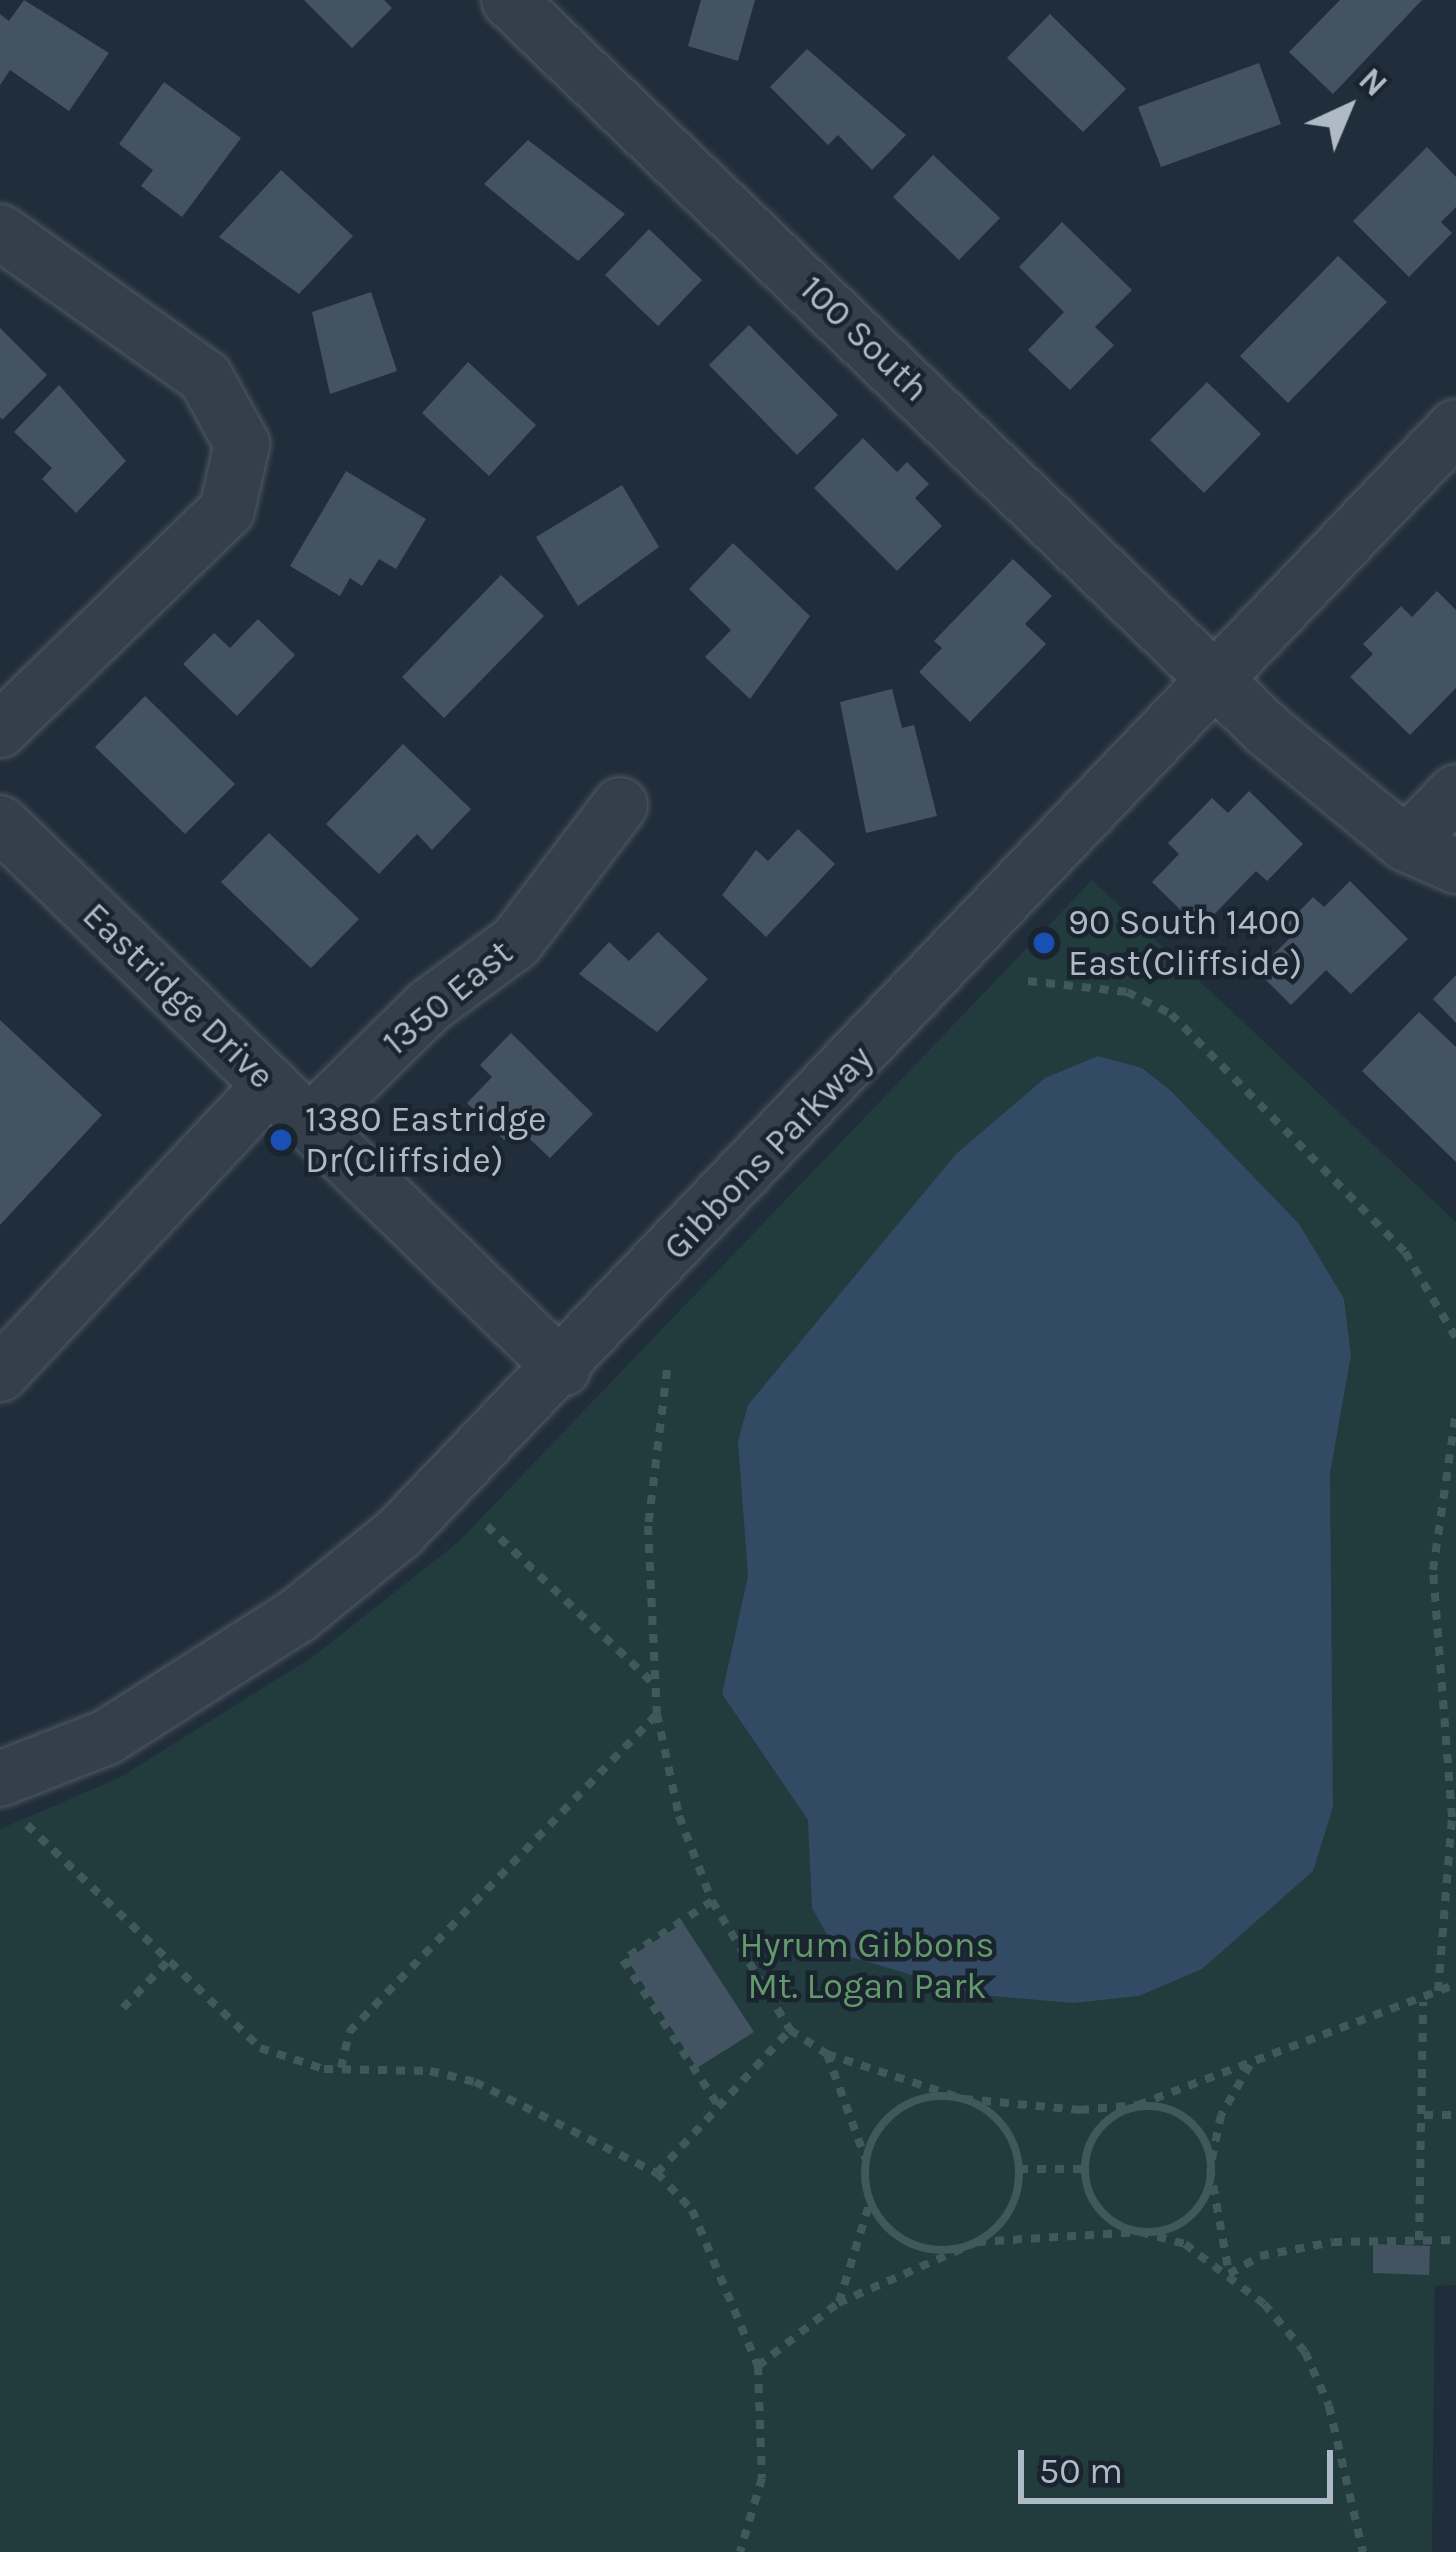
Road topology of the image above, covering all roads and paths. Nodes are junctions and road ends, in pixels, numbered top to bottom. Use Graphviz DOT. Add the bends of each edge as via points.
graph roads {
  1 [pos="528,6"];
  2 [pos="0,232"];
  3 [pos="1456,427"];
  4 [pos="1218,680"];
  5 [pos="0,730"];
  6 [pos="1456,792"];
  7 [pos="620,805"];
  8 [pos="0,824"];
  9 [pos="1406,844"];
  10 [pos="1456,866"];
  11 [pos="1028,981"];
  12 [pos="270,1085"];
  13 [pos="309,1124"];
  14 [pos="1456,1338"];
  15 [pos="563,1369"];
  16 [pos="667,1370"];
  17 [pos="0,1374"];
  18 [pos="1456,1412"];
  19 [pos="487,1526"];
  20 [pos="652,1682"];
  21 [pos="657,1714"];
  22 [pos="0,1779"];
  23 [pos="27,1826"];
  24 [pos="712,1901"];
  25 [pos="169,1960"];
  26 [pos="1456,1984"];
  27 [pos="1438,1991"];
  28 [pos="1423,2002"];
  29 [pos="123,2008"];
  30 [pos="790,2030"];
  31 [pos="826,2054"];
  32 [pos="1251,2064"];
  33 [pos="341,2068"];
  34 [pos="964,2099"];
  35 [pos="1138,2104"];
  36 [pos="720,2108"];
  37 [pos="1424,2115"];
  38 [pos="1456,2115"];
  39 [pos="866,2161"];
  40 [pos="1210,2168"];
  41 [pos="1019,2169"];
  42 [pos="1084,2169"];
  43 [pos="656,2174"];
  44 [pos="871,2200"];
  45 [pos="1140,2233"];
  46 [pos="1419,2240"];
  47 [pos="1456,2240"];
  48 [pos="977,2242"];
  49 [pos="1229,2274"];
  50 [pos="838,2303"];
  51 [pos="758,2366"];
  52 [pos="740,2552"];
  53 [pos="1363,2552"];
  1 -- 4 [label="street, 100 South"];
  2 -- 5 [label="street" via="206,377 242,444 227,510"];
  3 -- 4 [label="street, Gibbons Parkway"];
  4 -- 9 [label="street, 100 South"];
  4 -- 15 [label="street, Gibbons Parkway"];
  6 -- 9 [label="street"];
  7 -- 13 [label="street, 1350 East" via="516,942 429,1006"];
  8 -- 12 [label="street, Eastridge Drive"];
  9 -- 10 [label="street, 100 South"];
  11 -- 14 [label="path" via="1127,992 1171,1015 1405,1252"];
  12 -- 13 [label="street, Eastridge Drive"];
  12 -- 17 [label="street"];
  13 -- 15 [label="street, Eastridge Drive"];
  15 -- 22 [label="street, Gibbons Parkway" via="399,1533 297,1616 106,1737"];
  16 -- 20 [label="path" via="648,1526"];
  18 -- 27 [label="path" via="1434,1550 1452,1816"];
  19 -- 20 [label="path"];
  20 -- 21 [label="path"];
  21 -- 24 [label="path" via="679,1816"];
  21 -- 33 [label="path" via="349,2032"];
  23 -- 25 [label="path"];
  24 -- 30 [label="path"];
  24 -- 36 [label="path" via="623,1960"];
  25 -- 29 [label="path"];
  25 -- 33 [label="path" via="260,2048 298,2065"];
  26 -- 27 [label="path"];
  27 -- 28 [label="path"];
  28 -- 32 [label="path"];
  28 -- 37 [label="path"];
  30 -- 31 [label="path"];
  30 -- 36 [label="path"];
  31 -- 34 [label="path"];
  31 -- 39 [label="path"];
  32 -- 35 [label="path"];
  32 -- 40 [label="path" via="1220,2115"];
  33 -- 43 [label="path" via="475,2082"];
  34 -- 35 [label="path" via="1016,2108"];
  34 -- 39 [label="path" via="907,2104 881,2127"];
  34 -- 41 [label="path" via="1002,2124"];
  35 -- 40 [label="path" via="1189,2120"];
  35 -- 42 [label="path" via="1095,2134"];
  36 -- 43 [label="path"];
  37 -- 38 [label="path"];
  37 -- 46 [label="path"];
  39 -- 44 [label="path"];
  40 -- 45 [label="path" via="1204,2203 1179,2225"];
  40 -- 49 [label="path"];
  41 -- 42 [label="path"];
  41 -- 48 [label="path" via="1010,2209"];
  42 -- 45 [label="path" via="1109,2221"];
  43 -- 51 [label="path" via="692,2210"];
  44 -- 48 [label="path" via="907,2240 943,2250"];
  44 -- 50 [label="path"];
  45 -- 48 [label="path"];
  45 -- 49 [label="path" via="1184,2244"];
  46 -- 47 [label="path"];
  46 -- 49 [label="path" via="1333,2242 1260,2256"];
  48 -- 50 [label="path"];
  49 -- 53 [label="path" via="1305,2352 1329,2406"];
  50 -- 51 [label="path"];
  51 -- 52 [label="path" via="762,2479"];
}
